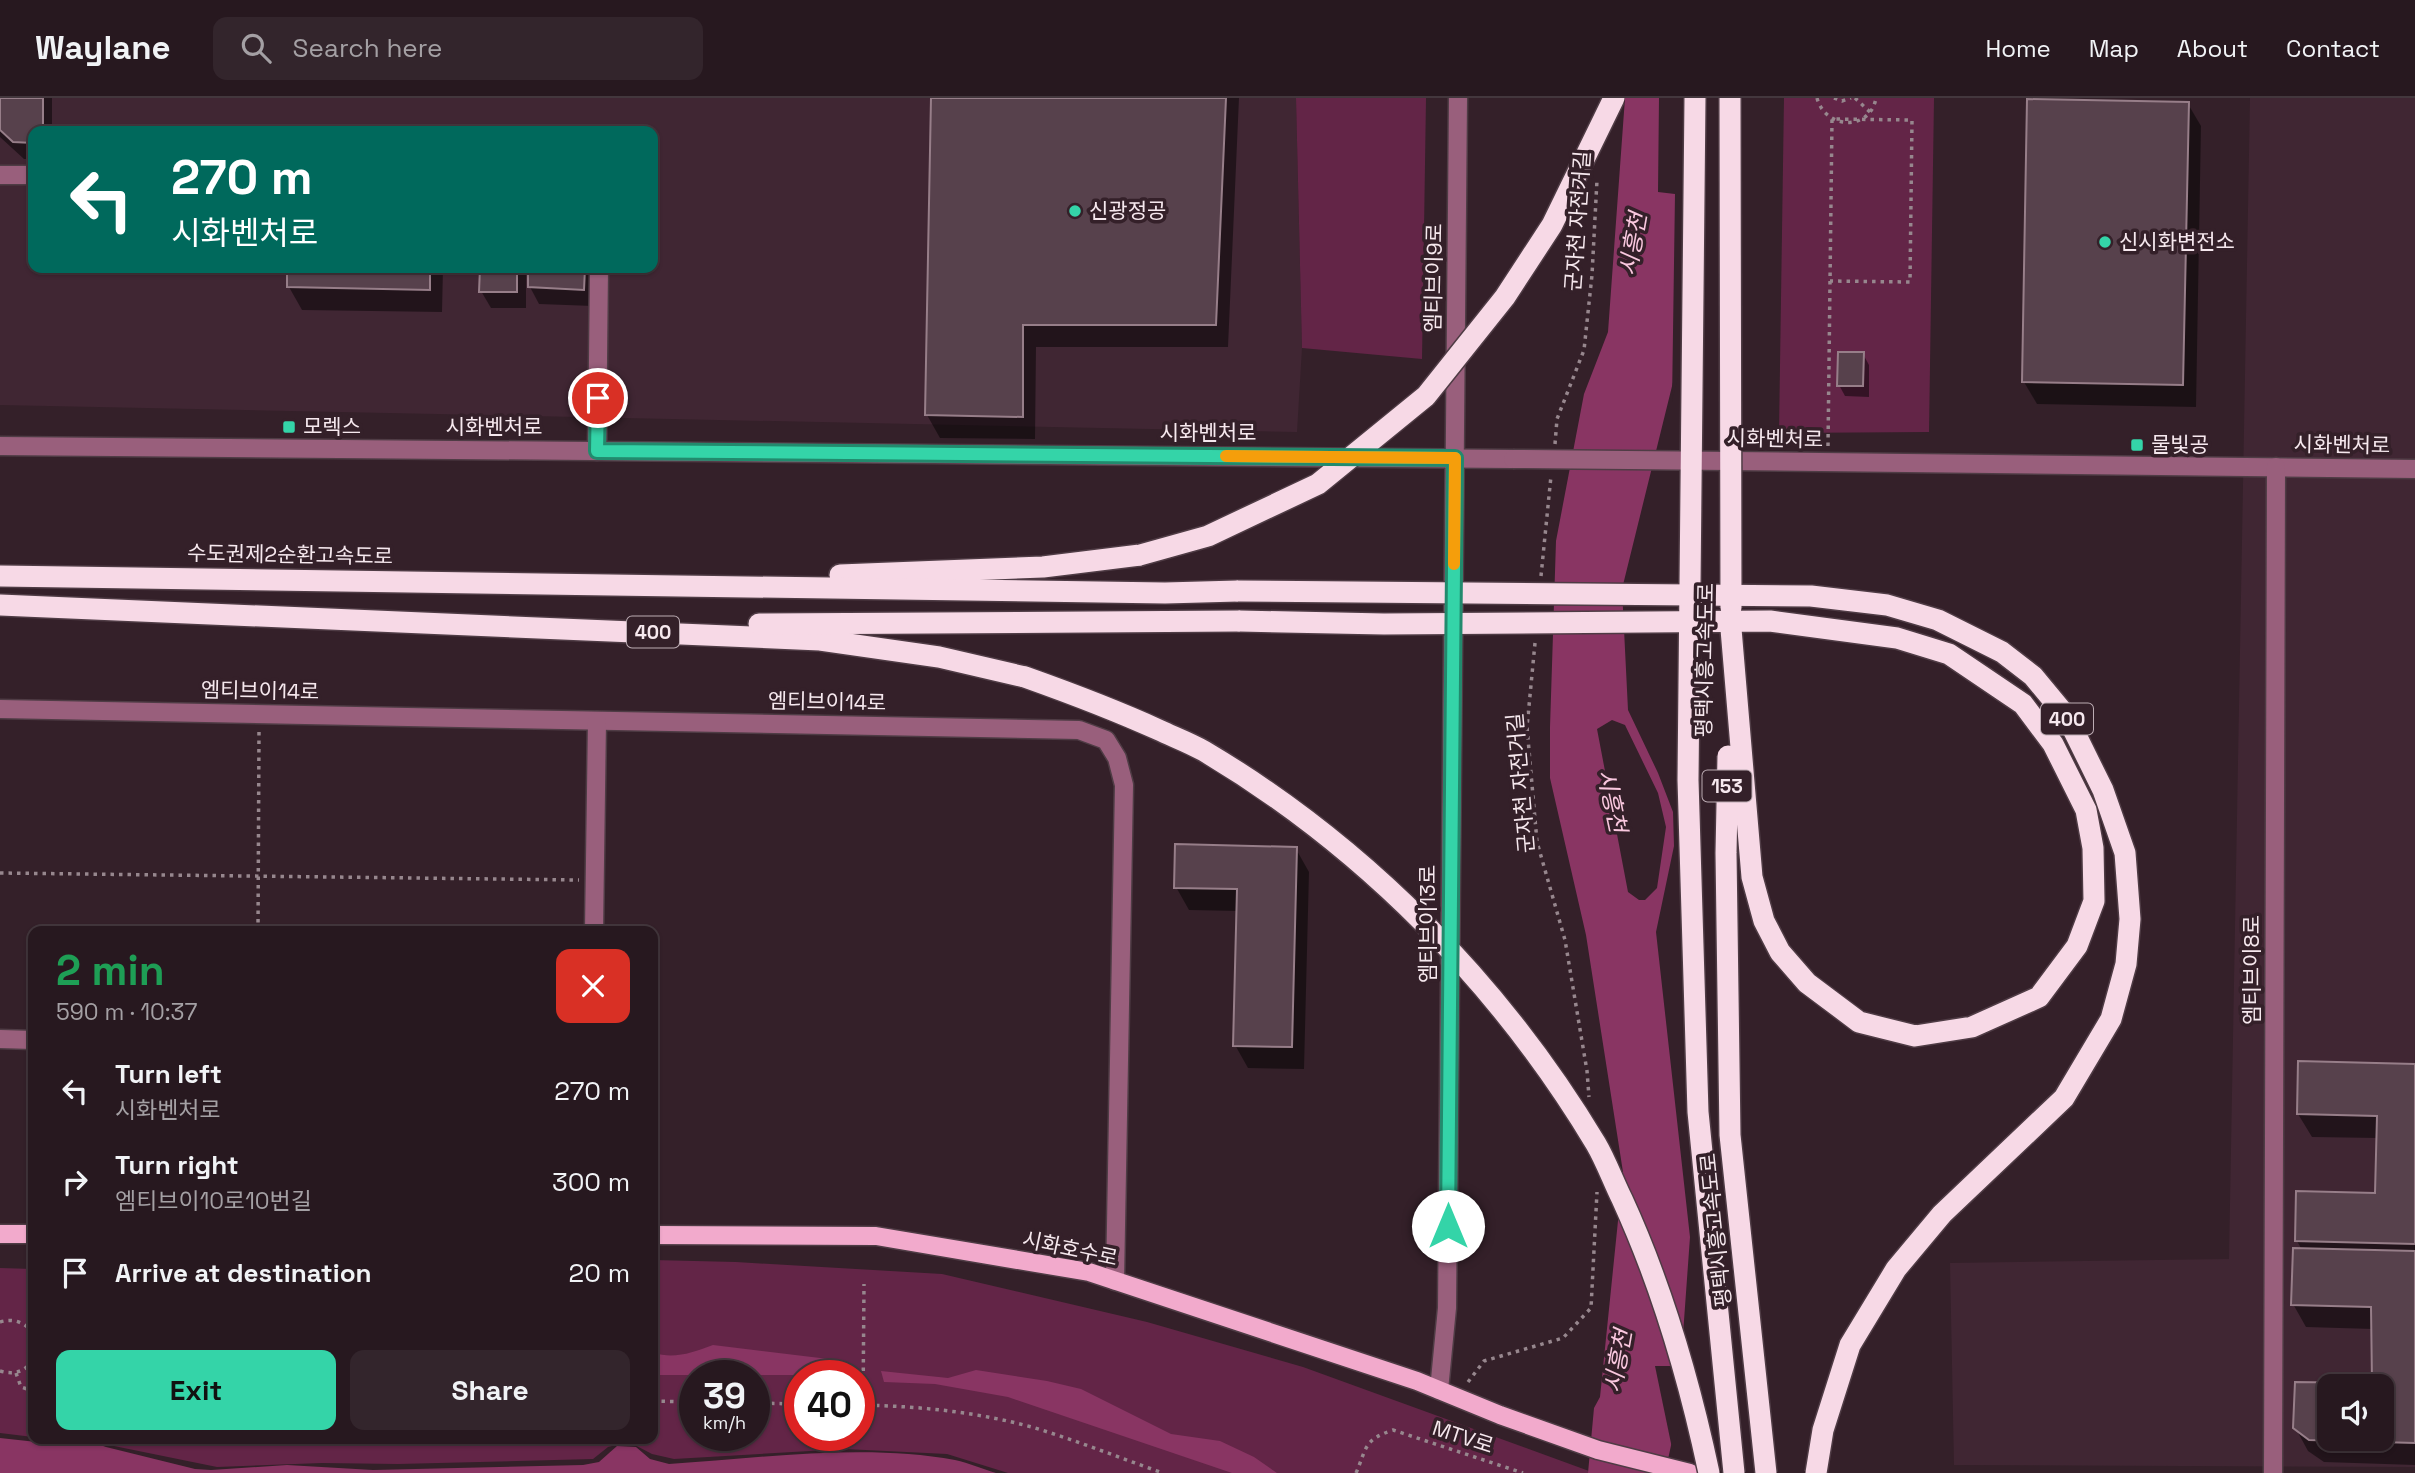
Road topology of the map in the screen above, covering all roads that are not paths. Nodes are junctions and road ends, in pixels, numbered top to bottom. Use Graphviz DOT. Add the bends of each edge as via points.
graph roads {
  1 [pos="1458,98"];
  2 [pos="1614,98"];
  3 [pos="1695,98"];
  4 [pos="1730,98"];
  5 [pos="0,175"];
  6 [pos="28,175"];
  7 [pos="599,273"];
  8 [pos="0,446"];
  9 [pos="597,451"];
  10 [pos="1455,458"];
  11 [pos="2277,467"];
  12 [pos="2415,469"];
  13 [pos="2,576"];
  14 [pos="579,584"];
  15 [pos="4,605"];
  16 [pos="278,617"];
  17 [pos="1731,629"];
  18 [pos="0,709"];
  19 [pos="597,721"];
  20 [pos="594,926"];
  21 [pos="0,1039"];
  22 [pos="28,1040"];
  23 [pos="0,1234"];
  24 [pos="28,1234"];
  25 [pos="658,1236"];
  26 [pos="1115,1281"];
  27 [pos="1439,1390"];
  28 [pos="1690,1473"];
  29 [pos="1709,1473"];
  30 [pos="1734,1473"];
  31 [pos="1766,1473"];
  32 [pos="1816,1473"];
  33 [pos="2273,1473"];
  1 -- 10 [label="street, 엠티브이9로"];
  2 -- 14 [label="highway, bridge" via="1552,225 1505,297 1426,397 1318,484 1208,536 1140,555 1043,567"];
  3 -- 30 [label="highway, 평택시흥고속도로 / 153, bridge" via="1688,780 1698,1112"];
  4 -- 17 [label="highway, 평택시흥고속도로 / 153, bridge"];
  5 -- 6 [label="street"];
  7 -- 9 [label="street"];
  8 -- 9 [label="street, 시화벤처로"];
  9 -- 10 [label="street, 시화벤처로"];
  10 -- 11 [label="street, 시화벤처로, bridge"];
  10 -- 27 [label="street, 엠티브이13로" via="1447,1308"];
  11 -- 12 [label="street, 시화벤처로"];
  11 -- 33 [label="street, 엠티브이8로"];
  13 -- 14 [label="highway, 수도권제2순환고속도로 / 400"];
  14 -- 32 [label="highway, 400, bridge" via="1811,596 1887,605 1938,620 2002,652 2033,676 2067,717 2103,790 2125,853 2130,919 2126,964 2111,1019 2064,1098 1942,1214 1896,1269 1850,1345 1823,1430"];
  15 -- 16 [label="highway, 400"];
  16 -- 17 [label="highway, bridge" via="690,624 1770,621 1898,638 1949,654 2023,704 2053,744 2087,810 2094,901 2077,946 2039,998 1972,1027 1914,1036 1859,1022 1807,983 1780,952 1764,921 1752,877"];
  16 -- 29 [label="highway, 400, bridge" via="820,640 939,657 1025,677 1202,750 1304,817 1400,900 1491,994 1537,1056 1597,1145 1637,1231 1695,1405"];
  17 -- 31 [label="highway, 평택시흥고속도로 / 153, bridge" via="1726,853 1730,1135"];
  18 -- 19 [label="street, 엠티브이14로"];
  19 -- 20 [label="street"];
  19 -- 26 [label="street, 엠티브이14로" via="1079,730 1106,740 1117,758 1124,785"];
  21 -- 22 [label="street"];
  23 -- 24 [label="main road"];
  25 -- 26 [label="main road, 시화호수로" via="876,1236 1089,1272"];
  26 -- 27 [label="main road, 시화호수로"];
  27 -- 28 [label="main road, 시화호수로" via="1598,1450"];
}
